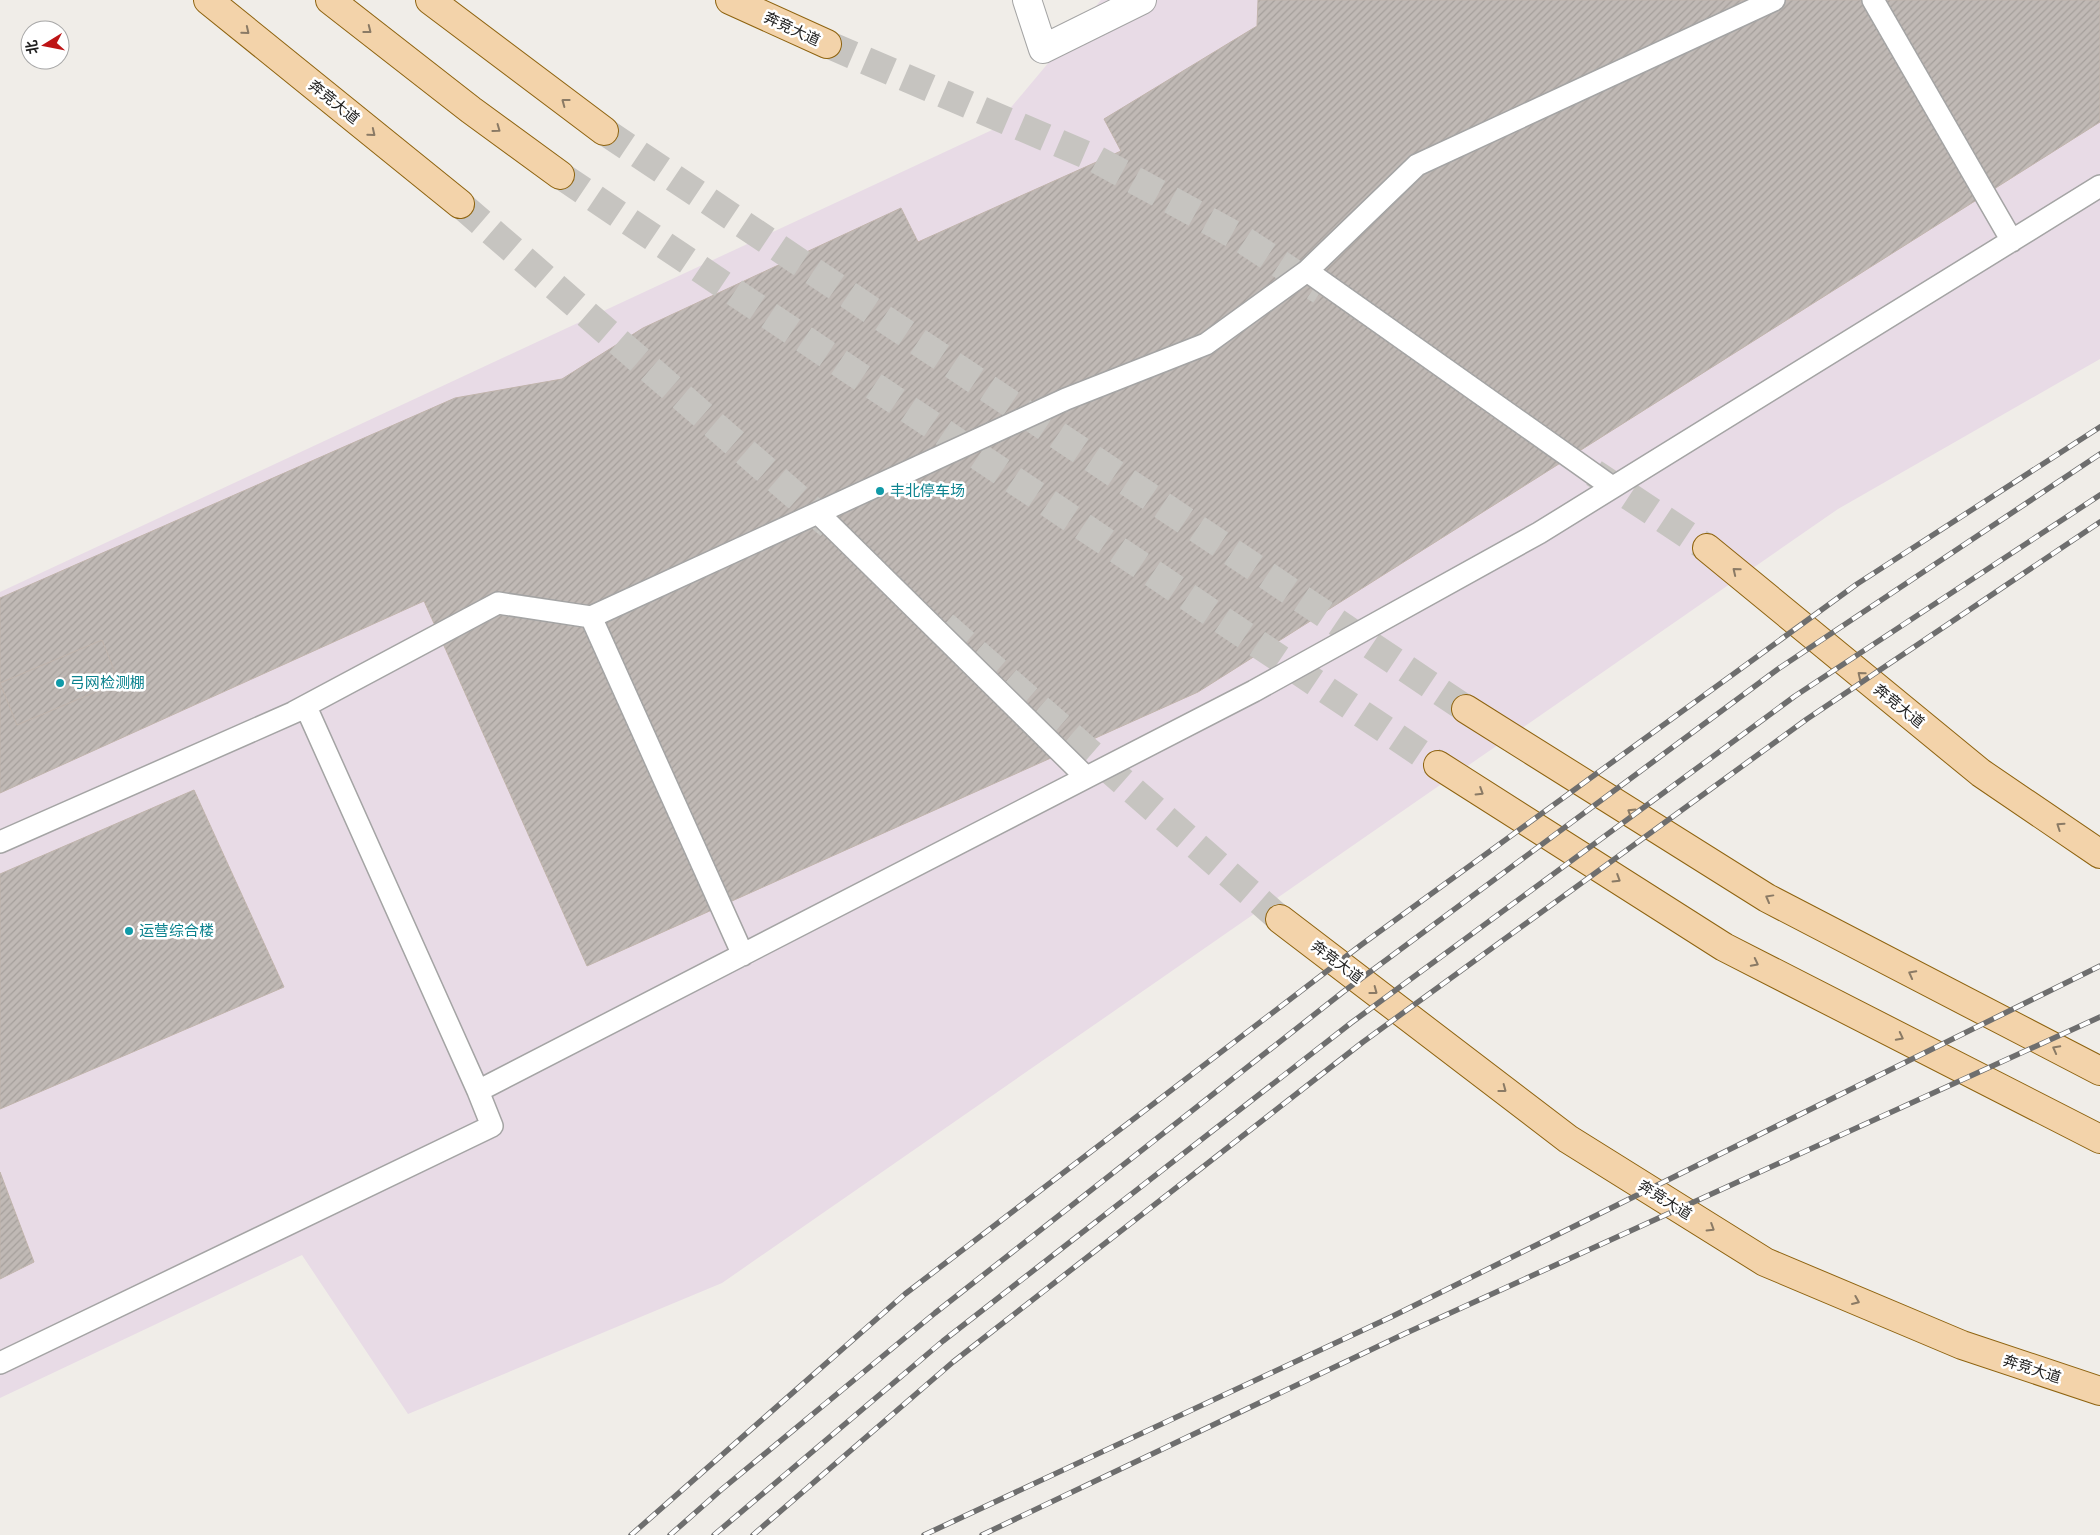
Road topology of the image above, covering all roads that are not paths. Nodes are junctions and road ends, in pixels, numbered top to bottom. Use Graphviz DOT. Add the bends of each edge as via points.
graph roads {
  1 [pos="208,0"];
  2 [pos="330,0"];
  3 [pos="430,0"];
  4 [pos="730,0"];
  5 [pos="1027,0"];
  6 [pos="1142,0"];
  7 [pos="1774,0"];
  8 [pos="1873,0"];
  9 [pos="827,44"];
  10 [pos="604,131"];
  11 [pos="560,175"];
  12 [pos="2100,186"];
  13 [pos="460,204"];
  14 [pos="2012,241"];
  15 [pos="1307,271"];
  16 [pos="1612,487"];
  17 [pos="818,513"];
  18 [pos="1707,548"];
  19 [pos="591,617"];
  20 [pos="1466,709"];
  21 [pos="291,713"];
  22 [pos="1438,765"];
  23 [pos="1086,778"];
  24 [pos="0,842"];
  25 [pos="2100,854"];
  26 [pos="1280,919"];
  27 [pos="743,955"];
  28 [pos="2100,1071"];
  29 [pos="478,1091"];
  30 [pos="2100,1139"];
  31 [pos="0,1363"];
  32 [pos="2100,1391"];
  1 -- 13 [label="main road, 奔竞大道, one-way"];
  2 -- 11 [label="main road, one-way"];
  10 -- 3 [label="main road, one-way"];
  4 -- 9 [label="main road, 奔竞大道"];
  5 -- 6 [label="street" via="1042,48"];
  7 -- 15 [label="lane" via="1417,165"];
  8 -- 14 [label="lane"];
  12 -- 14 [label="lane"];
  14 -- 16 [label="lane"];
  15 -- 16 [label="lane"];
  15 -- 17 [label="lane" via="1206,344 1066,398"];
  16 -- 23 [label="lane" via="1539,532 1263,686"];
  17 -- 19 [label="lane"];
  17 -- 23 [label="lane"];
  25 -- 18 [label="main road, 奔竞大道, one-way" via="1981,773"];
  19 -- 21 [label="lane" via="498,603"];
  19 -- 27 [label="lane"];
  28 -- 20 [label="main road, one-way" via="1767,898"];
  21 -- 24 [label="lane"];
  21 -- 29 [label="lane" via="306,707"];
  22 -- 30 [label="main road, one-way" via="1724,947"];
  23 -- 27 [label="lane"];
  26 -- 32 [label="main road, 奔竞大道, one-way" via="1568,1139 1765,1262 1962,1345"];
  27 -- 29 [label="lane"];
  29 -- 31 [label="lane" via="492,1126"];
}
